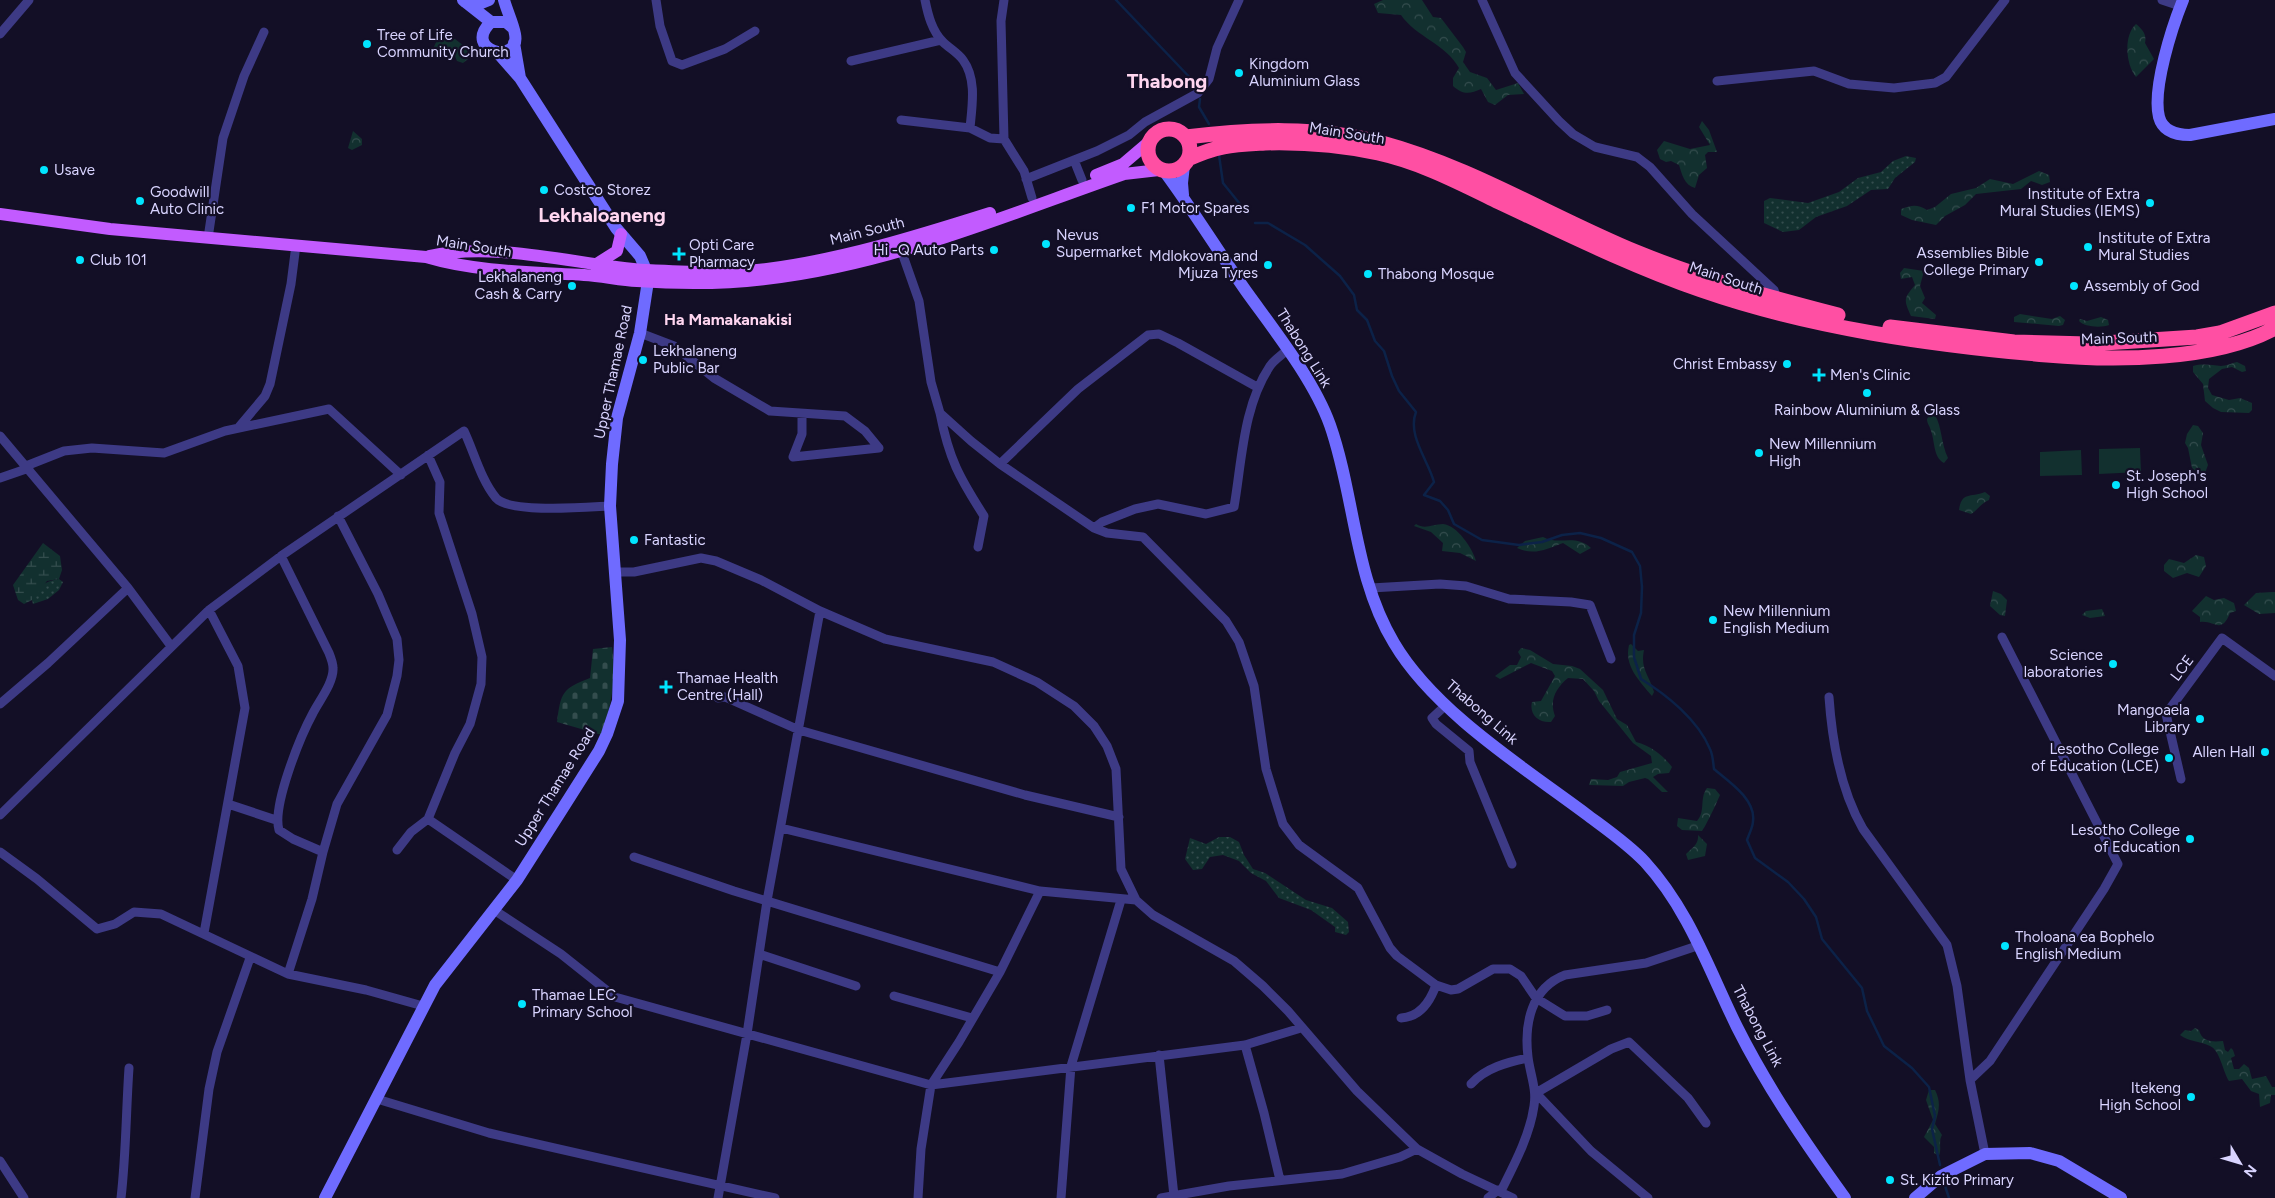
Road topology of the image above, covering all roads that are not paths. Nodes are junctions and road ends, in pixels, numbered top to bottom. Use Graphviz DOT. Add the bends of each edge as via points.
graph roads {
  1 [pos="29,0"];
  2 [pos="489,0"];
  3 [pos="502,0"];
  4 [pos="656,0"];
  5 [pos="925,0"];
  6 [pos="1004,0"];
  7 [pos="1239,0"];
  8 [pos="1482,0"];
  9 [pos="2005,0"];
  10 [pos="2162,0"];
  11 [pos="466,3"];
  12 [pos="2181,3"];
  13 [pos="494,21"];
  14 [pos="513,28"];
  15 [pos="755,31"];
  16 [pos="264,32"];
  17 [pos="0,34"];
  18 [pos="483,36"];
  19 [pos="941,40"];
  20 [pos="514,43"];
  21 [pos="498,53"];
  22 [pos="851,61"];
  23 [pos="520,78"];
  24 [pos="1717,81"];
  25 [pos="2275,119"];
  26 [pos="900,120"];
  27 [pos="970,128"];
  28 [pos="1186,137"];
  29 [pos="1004,138"];
  30 [pos="1150,141"];
  31 [pos="1074,160"];
  32 [pos="1186,162"];
  33 [pos="1161,170"];
  34 [pos="1026,179"];
  35 [pos="1082,180"];
  36 [pos="1183,195"];
  37 [pos="1032,198"];
  38 [pos="0,214"];
  39 [pos="621,234"];
  40 [pos="208,238"];
  41 [pos="296,245"];
  42 [pos="900,247"];
  43 [pos="426,257"];
  44 [pos="596,265"];
  45 [pos="647,275"];
  46 [pos="1777,306"];
  47 [pos="2275,313"];
  48 [pos="2275,328"];
  49 [pos="640,333"];
  50 [pos="1287,350"];
  51 [pos="1257,387"];
  52 [pos="940,412"];
  53 [pos="802,414"];
  54 [pos="240,427"];
  55 [pos="0,436"];
  56 [pos="428,455"];
  57 [pos="1000,464"];
  58 [pos="27,467"];
  59 [pos="401,475"];
  60 [pos="0,478"];
  61 [pos="610,506"];
  62 [pos="338,516"];
  63 [pos="1094,528"];
  64 [pos="978,547"];
  65 [pos="281,556"];
  66 [pos="616,572"];
  67 [pos="128,588"];
  68 [pos="1371,588"];
  69 [pos="209,610"];
  70 [pos="820,611"];
  71 [pos="2002,637"];
  72 [pos="171,646"];
  73 [pos="1611,659"];
  74 [pos="2275,676"];
  75 [pos="1829,697"];
  76 [pos="718,698"];
  77 [pos="0,704"];
  78 [pos="1446,705"];
  79 [pos="799,730"];
  80 [pos="2181,779"];
  81 [pos="228,804"];
  82 [pos="0,815"];
  83 [pos="1119,817"];
  84 [pos="428,819"];
  85 [pos="276,820"];
  86 [pos="781,828"];
  87 [pos="397,850"];
  88 [pos="0,852"];
  89 [pos="323,852"];
  90 [pos="634,858"];
  91 [pos="1512,864"];
  92 [pos="516,880"];
  93 [pos="1040,891"];
  94 [pos="1121,900"];
  95 [pos="1136,900"];
  96 [pos="767,901"];
  97 [pos="494,910"];
  98 [pos="204,933"];
  99 [pos="1700,945"];
  100 [pos="759,954"];
  101 [pos="250,958"];
  102 [pos="1000,972"];
  103 [pos="288,974"];
  104 [pos="1436,984"];
  105 [pos="856,986"];
  106 [pos="894,996"];
  107 [pos="1536,998"];
  108 [pos="423,1006"];
  109 [pos="1607,1010"];
  110 [pos="972,1018"];
  111 [pos="1401,1018"];
  112 [pos="1301,1028"];
  113 [pos="748,1034"];
  114 [pos="1245,1045"];
  115 [pos="1158,1055"];
  116 [pos="1528,1058"];
  117 [pos="1071,1066"];
  118 [pos="129,1068"];
  119 [pos="1970,1080"];
  120 [pos="1471,1084"];
  121 [pos="931,1085"];
  122 [pos="1536,1093"];
  123 [pos="377,1099"];
  124 [pos="1706,1123"];
  125 [pos="1417,1149"];
  126 [pos="1985,1154"];
  127 [pos="0,1161"];
  128 [pos="1280,1180"];
  129 [pos="720,1185"];
  130 [pos="1500,1191"];
  131 [pos="1174,1196"];
  132 [pos="24,1198"];
  133 [pos="121,1198"];
  134 [pos="195,1198"];
  135 [pos="325,1198"];
  136 [pos="718,1198"];
  137 [pos="775,1198"];
  138 [pos="918,1198"];
  139 [pos="1061,1198"];
  140 [pos="1162,1198"];
  141 [pos="1488,1198"];
  142 [pos="1512,1198"];
  143 [pos="1648,1198"];
  144 [pos="1845,1198"];
  145 [pos="1915,1198"];
  146 [pos="2121,1198"];
  1 -- 17 [label="street"];
  2 -- 11 [label="main road" via="479,4"];
  3 -- 13 [label="main road"];
  3 -- 14 [label="main road"];
  4 -- 15 [label="street" via="672,61 682,65 725,49"];
  5 -- 19 [label="street" via="932,25"];
  6 -- 29 [label="street" via="1001,21"];
  7 -- 31 [label="street" via="1217,48 1205,87 1129,135"];
  8 -- 46 [label="street" via="1515,73 1559,121 1595,147 1637,157 1650,168 1692,214 1774,290"];
  9 -- 24 [label="street" via="1946,77 1935,82 1894,88 1849,84 1814,70"];
  10 -- 12 [label="street"];
  11 -- 13 [label="main road"];
  11 -- 18 [label="main road"];
  12 -- 25 [label="main road" via="2162,69 2159,94 2159,118 2166,128 2176,135 2190,136"];
  13 -- 14 [label="main road" via="506,22"];
  13 -- 18 [label="main road" via="485,28"];
  14 -- 20 [label="main road" via="516,35"];
  16 -- 40 [label="street" via="244,76 223,138"];
  18 -- 21 [label="main road" via="484,44"];
  19 -- 22 [label="street"];
  19 -- 27 [label="street" via="963,61 971,77"];
  20 -- 21 [label="main road"];
  20 -- 23 [label="main road"];
  21 -- 23 [label="main road"];
  23 -- 39 [label="main road"];
  26 -- 27 [label="street"];
  27 -- 29 [label="street" via="990,138"];
  28 -- 30 [label="highway, Main South" via="1176,130 1164,129"];
  28 -- 32 [label="highway" via="1190,148"];
  28 -- 46 [label="highway, Main South" via="1289,131 1332,133 1382,143 1443,164 1635,251"];
  29 -- 34 [label="street"];
  30 -- 33 [label="highway" via="1148,154 1154,166"];
  30 -- 35 [label="main road, Main South" via="1123,164"];
  31 -- 34 [label="street"];
  31 -- 35 [label="street"];
  32 -- 33 [label="highway, Main South" via="1175,171"];
  32 -- 36 [label="main road"];
  32 -- 46 [label="highway, Main South" via="1220,146 1288,142 1380,154 1428,169 1633,264 1702,291"];
  33 -- 36 [label="main road, Thabong Link"];
  33 -- 42 [label="main road, Main South" via="1124,174"];
  34 -- 37 [label="street"];
  35 -- 37 [label="main road, Main South"];
  36 -- 50 [label="main road, Thabong Link"];
  37 -- 42 [label="main road, Main South"];
  38 -- 40 [label="main road"];
  39 -- 44 [label="main road" via="616,251"];
  39 -- 45 [label="main road" via="640,256"];
  40 -- 41 [label="main road"];
  41 -- 43 [label="main road"];
  41 -- 54 [label="street" via="270,384 265,396"];
  42 -- 45 [label="main road, Main South" via="765,270"];
  42 -- 52 [label="street" via="920,301 931,382"];
  43 -- 44 [label="main road, Main South" via="447,252 492,252"];
  43 -- 45 [label="main road, Main South" via="448,264"];
  44 -- 45 [label="main road, Main South"];
  45 -- 49 [label="main road, Upper Thamae Road"];
  46 -- 47 [label="highway, Main South" via="1878,325 2014,342 2088,344 2205,336"];
  46 -- 48 [label="highway, Main South" via="1917,342 2090,359 2189,352 2236,342"];
  49 -- 53 [label="street" via="674,346 714,378 770,411"];
  49 -- 61 [label="main road, Upper Thamae Road" via="617,418"];
  50 -- 51 [label="street" via="1271,364"];
  50 -- 68 [label="main road, Thabong Link" via="1329,423"];
  51 -- 57 [label="street" via="1159,334 1148,335 1078,388"];
  51 -- 63 [label="street" via="1248,418 1234,507 1206,514 1158,504 1135,509"];
  52 -- 57 [label="street"];
  52 -- 64 [label="street" via="946,445 958,476 984,516"];
  53 -- 53 [label="street" via="845,416 865,431 879,448 793,457 802,434"];
  54 -- 58 [label="street" via="164,453 92,448 64,451"];
  54 -- 59 [label="street" via="329,409"];
  55 -- 58 [label="street"];
  56 -- 59 [label="street"];
  56 -- 61 [label="street" via="464,432 490,487 497,499 506,504 524,508"];
  56 -- 84 [label="street" via="440,482 439,513 472,614 482,657 481,684 470,724"];
  57 -- 63 [label="street"];
  58 -- 60 [label="street"];
  58 -- 67 [label="street"];
  59 -- 62 [label="street"];
  61 -- 66 [label="main road, Upper Thamae Road"];
  62 -- 65 [label="street"];
  62 -- 89 [label="street" via="378,594 397,639 399,660 387,715 337,804"];
  63 -- 104 [label="street" via="1107,533 1143,537 1226,621 1240,642 1254,686 1266,769 1284,824 1299,845 1358,888 1390,948"];
  65 -- 69 [label="street"];
  65 -- 85 [label="street" via="330,653 334,669 304,730 288,773"];
  66 -- 70 [label="street" via="634,572 701,558 733,568"];
  66 -- 92 [label="main road, Upper Thamae Road" via="620,648 618,701 613,718 599,751"];
  67 -- 72 [label="street"];
  67 -- 77 [label="street"];
  68 -- 73 [label="street" via="1440,584 1466,586 1509,599 1590,605"];
  68 -- 78 [label="main road, Thabong Link" via="1392,640 1409,666"];
  69 -- 72 [label="street"];
  69 -- 81 [label="street" via="238,666 245,708"];
  70 -- 79 [label="street"];
  70 -- 83 [label="street" via="885,639 994,662 1037,682 1074,706 1094,726 1107,746 1116,769"];
  71 -- 119 [label="street" via="2118,864 1990,1061"];
  72 -- 82 [label="street"];
  74 -- 80 [label="street, LCE" via="2222,638 2166,714"];
  75 -- 119 [label="street" via="1831,725 1851,808 1948,945"];
  76 -- 79 [label="street" via="725,698"];
  78 -- 91 [label="street" via="1432,718 1469,752"];
  78 -- 99 [label="main road, Thabong Link" via="1644,860 1670,892"];
  79 -- 83 [label="street" via="1025,795"];
  79 -- 86 [label="street"];
  81 -- 85 [label="street"];
  81 -- 98 [label="street"];
  83 -- 95 [label="street" via="1121,869"];
  84 -- 87 [label="street" via="411,832"];
  84 -- 92 [label="street"];
  85 -- 89 [label="street" via="279,830"];
  86 -- 93 [label="street"];
  86 -- 96 [label="street"];
  88 -- 98 [label="street" via="97,929 115,924 134,912 146,912 161,914"];
  89 -- 103 [label="street"];
  90 -- 96 [label="street"];
  92 -- 97 [label="main road, Upper Thamae Road"];
  93 -- 94 [label="street"];
  93 -- 102 [label="street"];
  94 -- 95 [label="street"];
  94 -- 117 [label="street"];
  95 -- 112 [label="street" via="1153,915 1234,961 1263,986"];
  96 -- 100 [label="street"];
  96 -- 102 [label="street"];
  97 -- 108 [label="main road, Upper Thamae Road" via="458,954"];
  97 -- 113 [label="street" via="561,954 615,997"];
  98 -- 101 [label="street"];
  99 -- 107 [label="street" via="1646,963 1565,975 1552,980"];
  99 -- 144 [label="main road, Thabong Link" via="1738,1029 1799,1134"];
  100 -- 105 [label="street"];
  100 -- 113 [label="street"];
  101 -- 103 [label="street"];
  101 -- 134 [label="street" via="217,1052"];
  102 -- 110 [label="street"];
  103 -- 108 [label="street"];
  104 -- 107 [label="street" via="1451,990 1458,989 1493,969 1510,969 1520,976"];
  104 -- 111 [label="street" via="1418,1013 1412,1018"];
  106 -- 110 [label="street"];
  107 -- 109 [label="street" via="1565,1016 1587,1016"];
  107 -- 116 [label="street" via="1527,1034"];
  108 -- 123 [label="main road, Upper Thamae Road"];
  110 -- 121 [label="street"];
  112 -- 114 [label="street"];
  112 -- 125 [label="street"];
  113 -- 121 [label="street"];
  113 -- 129 [label="street"];
  114 -- 115 [label="street"];
  114 -- 128 [label="street"];
  115 -- 117 [label="street"];
  115 -- 131 [label="street"];
  116 -- 120 [label="street" via="1501,1065 1477,1077"];
  116 -- 122 [label="street"];
  117 -- 121 [label="street"];
  117 -- 139 [label="street"];
  118 -- 133 [label="street" via="127,1148"];
  119 -- 126 [label="street"];
  121 -- 138 [label="street" via="921,1149"];
  122 -- 124 [label="street" via="1611,1049 1629,1042 1688,1098"];
  122 -- 130 [label="street" via="1525,1135"];
  122 -- 143 [label="street" via="1591,1151"];
  123 -- 129 [label="street" via="490,1133"];
  123 -- 135 [label="main road, Upper Thamae Road"];
  125 -- 128 [label="street" via="1342,1174"];
  125 -- 130 [label="street"];
  126 -- 145 [label="main road" via="1941,1176"];
  126 -- 146 [label="main road" via="2030,1153 2059,1161"];
  127 -- 132 [label="street"];
  128 -- 131 [label="street"];
  129 -- 136 [label="street"];
  129 -- 137 [label="street"];
  130 -- 141 [label="street"];
  130 -- 142 [label="street"];
  131 -- 140 [label="street"];
}
